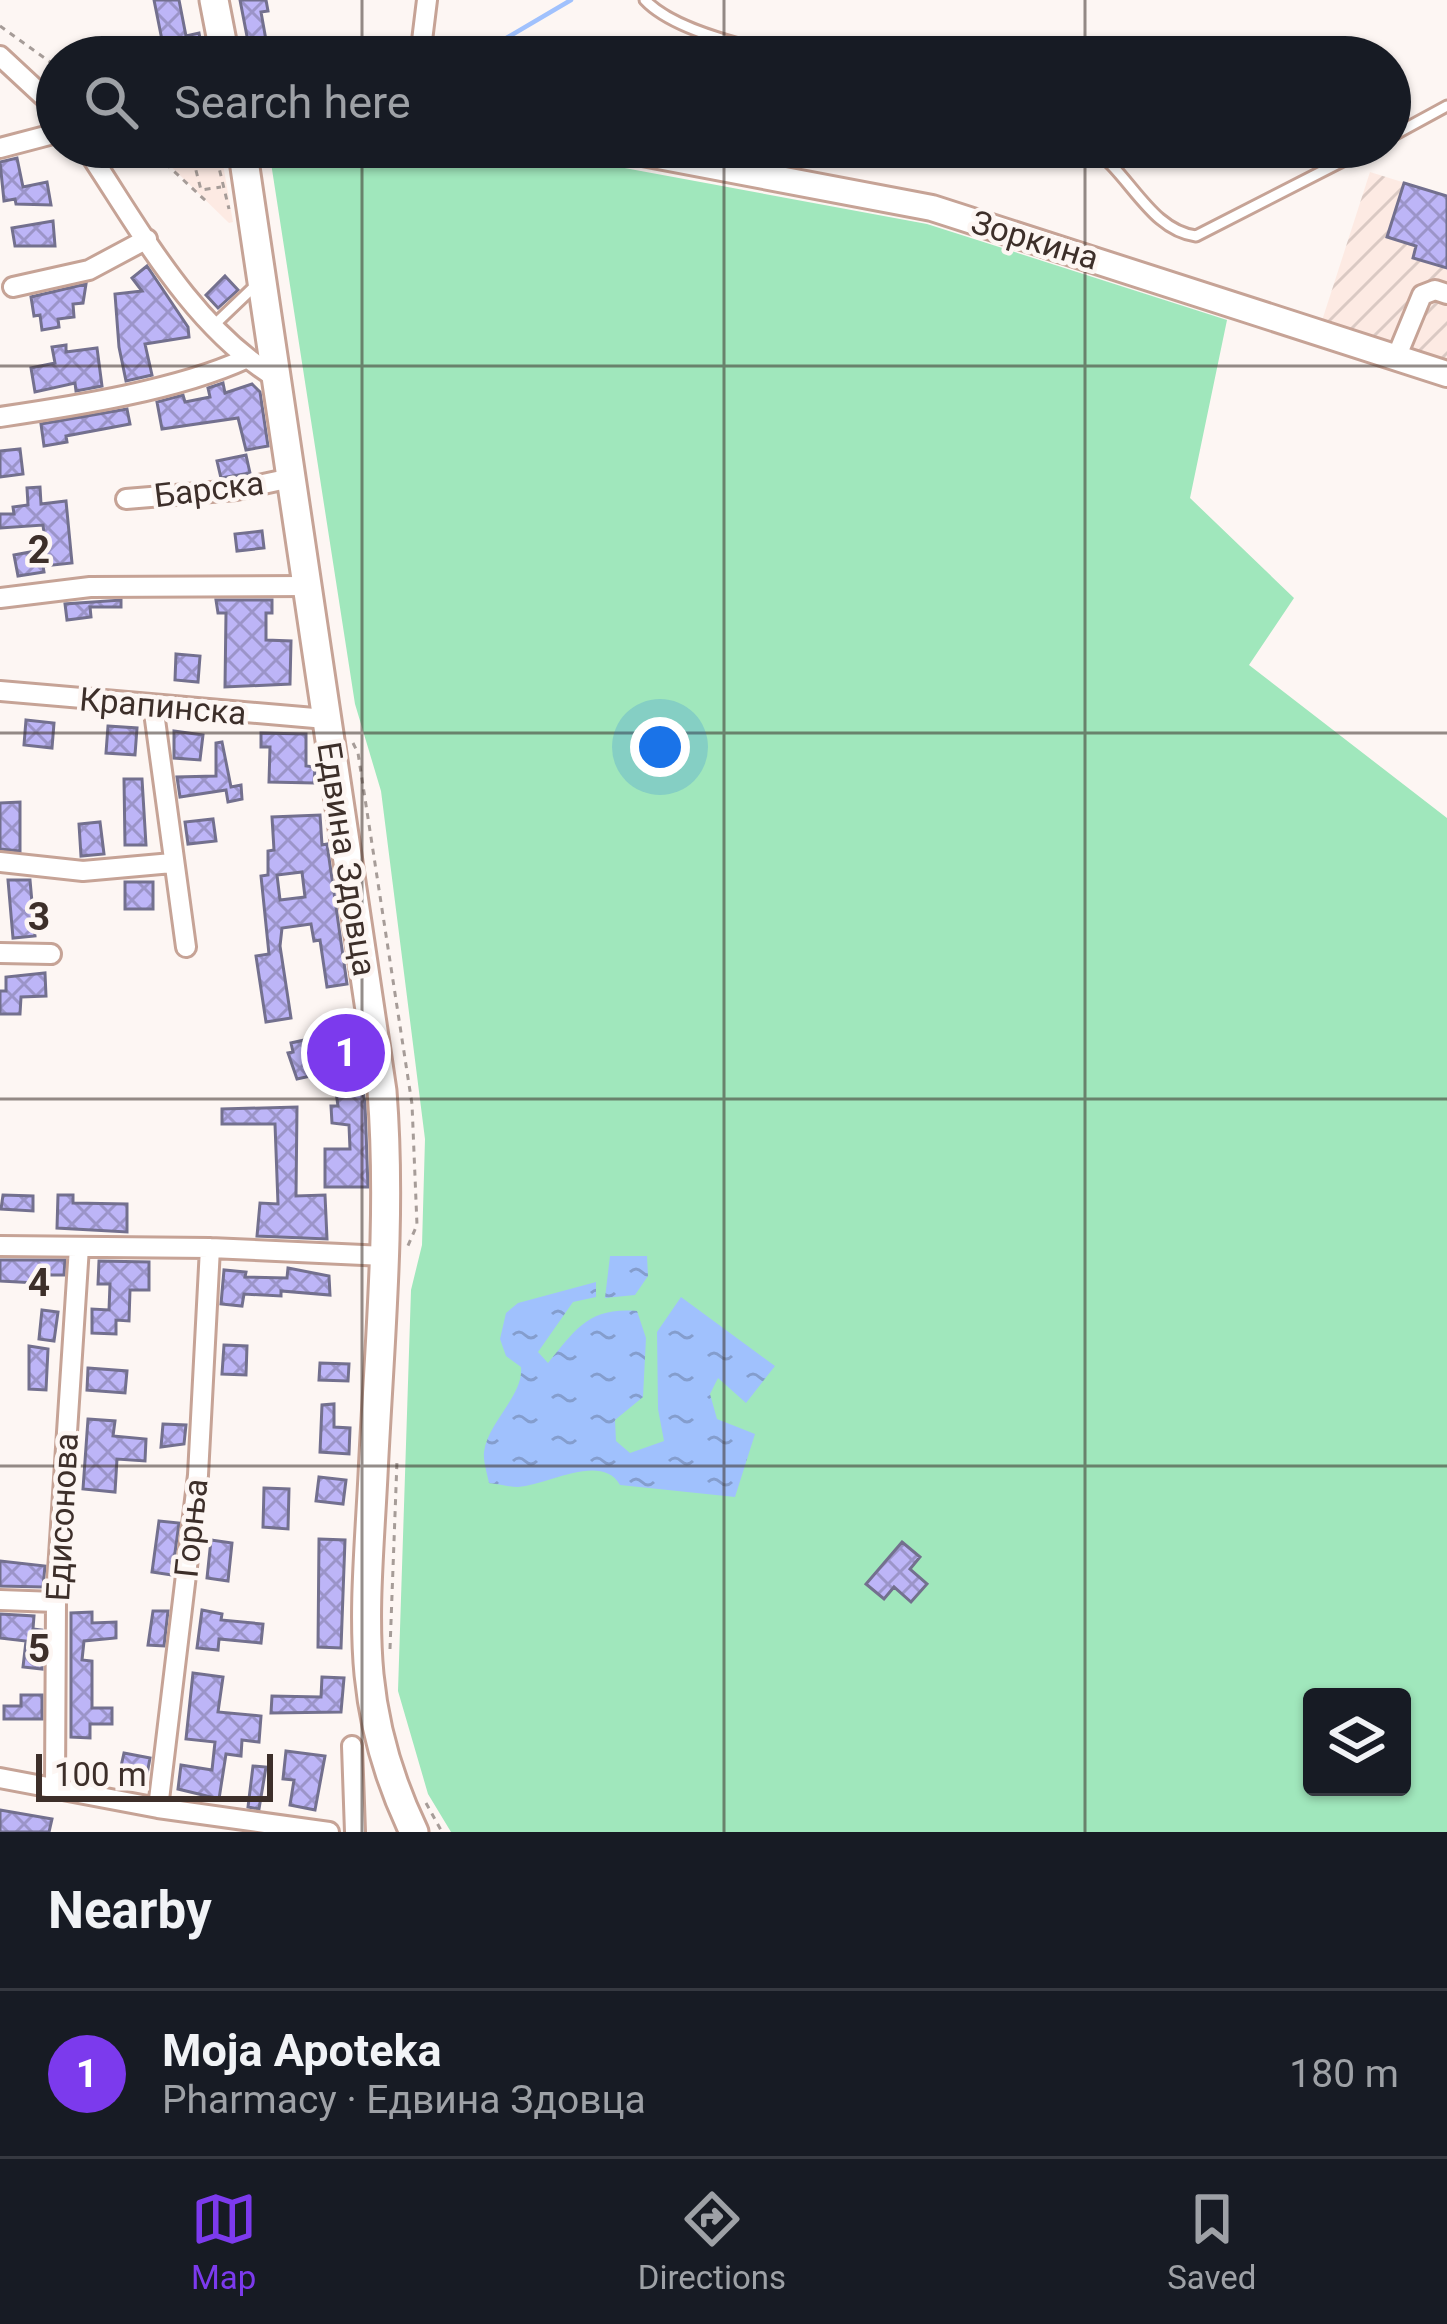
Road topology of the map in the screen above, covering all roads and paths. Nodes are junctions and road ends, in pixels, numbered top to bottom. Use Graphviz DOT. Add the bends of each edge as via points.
graph roads {
  1 [pos="214,0"];
  2 [pos="427,0"];
  3 [pos="645,0"];
  4 [pos="0,26"];
  5 [pos="221,36"];
  6 [pos="423,36"];
  7 [pos="721,36"];
  8 [pos="36,52"];
  9 [pos="0,56"];
  10 [pos="36,89"];
  11 [pos="1447,106"];
  12 [pos="1411,125"];
  13 [pos="36,139"];
  14 [pos="0,148"];
  15 [pos="99,168"];
  16 [pos="171,168"];
  17 [pos="195,168"];
  18 [pos="245,168"];
  19 [pos="722,168"];
  20 [pos="1119,168"];
  21 [pos="1329,168"];
  22 [pos="221,187"];
  23 [pos="207,202"];
  24 [pos="146,239"];
  25 [pos="262,274"];
  26 [pos="13,287"];
  27 [pos="1447,294"];
  28 [pos="213,326"];
  29 [pos="1396,358"];
  30 [pos="245,359"];
  31 [pos="1447,374"];
  32 [pos="276,378"];
  33 [pos="0,417"];
  34 [pos="292,478"];
  35 [pos="126,499"];
  36 [pos="308,586"];
  37 [pos="0,598"];
  38 [pos="0,691"];
  39 [pos="153,705"];
  40 [pos="326,719"];
  41 [pos="0,862"];
  42 [pos="172,862"];
  43 [pos="186,947"];
  44 [pos="0,953"];
  45 [pos="51,954"];
  46 [pos="0,1246"];
  47 [pos="79,1247"];
  48 [pos="210,1248"];
  49 [pos="385,1256"];
  50 [pos="0,1600"];
  51 [pos="56,1602"];
  52 [pos="352,1746"];
  53 [pos="0,1778"];
  54 [pos="56,1787"];
  55 [pos="158,1808"];
  56 [pos="408,1819"];
  57 [pos="329,1832"];
  58 [pos="355,1832"];
  1 -- 5 [label="main road"];
  2 -- 6 [label="street"];
  3 -- 7 [label="lane" via="672,20"];
  4 -- 8 [label="path"];
  9 -- 10 [label="street"];
  11 -- 12 [label="lane"];
  13 -- 14 [label="street"];
  15 -- 24 [label="street"];
  16 -- 23 [label="path"];
  17 -- 22 [label="path" via="201,190"];
  18 -- 25 [label="main road, Едвина Здовца"];
  19 -- 29 [label="street, Зоркина" via="932,208"];
  20 -- 21 [label="lane" via="1162,221 1196,236"];
  24 -- 26 [label="street" via="89,270"];
  24 -- 28 [label="street"];
  25 -- 28 [label="lane"];
  25 -- 32 [label="main road, Едвина Здовца"];
  27 -- 29 [label="street" via="1422,295"];
  28 -- 30 [label="street"];
  29 -- 31 [label="street, Зоркина"];
  30 -- 32 [label="street"];
  30 -- 33 [label="street"];
  32 -- 34 [label="main road, Едвина Здовца"];
  34 -- 35 [label="street, Барска"];
  34 -- 36 [label="main road, Едвина Здовца"];
  36 -- 37 [label="street" via="90,587"];
  36 -- 40 [label="main road, Едвина Здовца"];
  38 -- 39 [label="street, Крапинска"];
  39 -- 40 [label="street, Крапинска"];
  39 -- 42 [label="street"];
  40 -- 49 [label="main road, Едвина Здовца" via="382,1091"];
  41 -- 42 [label="street" via="83,871"];
  42 -- 43 [label="street"];
  44 -- 45 [label="street"];
  46 -- 47 [label="street"];
  47 -- 48 [label="street"];
  47 -- 51 [label="street, Едисонова"];
  48 -- 49 [label="street"];
  48 -- 55 [label="street, Горња" via="198,1475"];
  49 -- 56 [label="main road, Едвина Здовца" via="365,1657 377,1737"];
  50 -- 51 [label="street"];
  51 -- 54 [label="street, Едисонова"];
  52 -- 58 [label="street"];
  53 -- 54 [label="street"];
  54 -- 55 [label="street"];
  55 -- 57 [label="street"];
}
